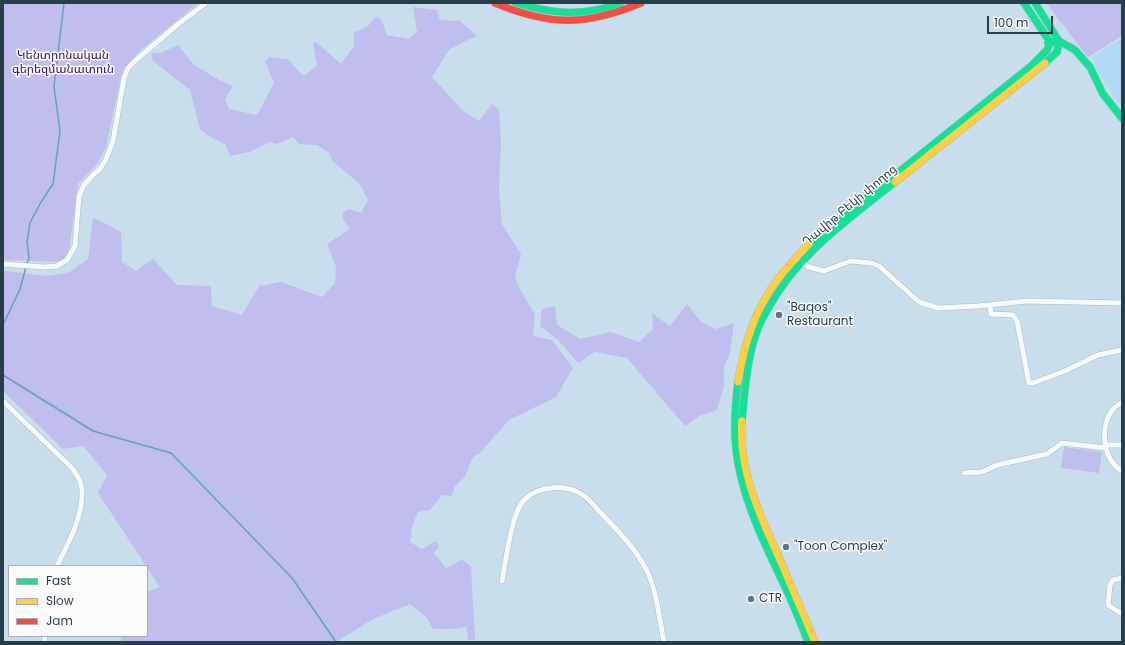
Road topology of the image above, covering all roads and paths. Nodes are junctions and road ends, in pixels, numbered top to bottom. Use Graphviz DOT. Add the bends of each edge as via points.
graph roads {
  1 [pos="206,3"];
  2 [pos="494,3"];
  3 [pos="516,3"];
  4 [pos="620,3"];
  5 [pos="641,3"];
  6 [pos="1024,3"];
  7 [pos="1035,3"];
  8 [pos="541,6"];
  9 [pos="539,18"];
  10 [pos="1059,41"];
  11 [pos="1048,43"];
  12 [pos="1122,118"];
  13 [pos="922,156"];
  14 [pos="795,258"];
  15 [pos="801,263"];
  16 [pos="3,264"];
  17 [pos="1122,303"];
  18 [pos="990,305"];
  19 [pos="1122,350"];
  20 [pos="3,402"];
  21 [pos="1122,402"];
  22 [pos="1122,446"];
  23 [pos="1105,447"];
  24 [pos="1122,471"];
  25 [pos="964,474"];
  26 [pos="772,542"];
  27 [pos="764,545"];
  28 [pos="57,565"];
  29 [pos="1122,578"];
  30 [pos="502,581"];
  31 [pos="786,583"];
  32 [pos="1122,614"];
  33 [pos="664,642"];
  34 [pos="808,642"];
  35 [pos="815,642"];
  1 -- 16 [label="street" via="128,68 113,142 100,169 84,185 79,196 75,246 67,260 57,266"];
  2 -- 9 [label="main road"];
  3 -- 8 [label="main road"];
  4 -- 8 [label="main road" via="579,14 554,12"];
  5 -- 9 [label="main road" via="592,20"];
  6 -- 11 [label="main road" via="1048,39"];
  7 -- 10 [label="main road"];
  8 -- 9 [label="street"];
  10 -- 11 [label="main road"];
  10 -- 12 [label="main road" via="1075,50 1090,67 1103,94"];
  10 -- 13 [label="main road, Դավիթ Բեկի փողոց" via="1057,52 1051,58"];
  11 -- 13 [label="main road, Դավիթ Բեկի փողոց" via="1047,50 1031,66"];
  13 -- 14 [label="main road, Դավիթ Բեկի փողոց" via="814,239"];
  13 -- 15 [label="main road, Դավիթ Բեկի փողոց" via="824,239"];
  14 -- 15 [label="street"];
  14 -- 27 [label="main road, Դավիթ Բեկի փողոց" via="766,297 755,322 745,349 736,394 736,460 746,497"];
  15 -- 18 [label="street" via="824,271 851,261 871,263 879,266 919,302 938,308"];
  15 -- 26 [label="main road, Դավիթ Բեկի փողոց" via="774,298 759,326 746,380 742,424 743,456 750,487"];
  17 -- 18 [label="street" via="1027,300"];
  18 -- 19 [label="street" via="991,314 1013,315 1017,321 1029,383 1065,371 1098,355"];
  20 -- 28 [label="street" via="72,468 80,480 82,491 79,512"];
  21 -- 23 [label="street" via="1109,416 1104,432"];
  22 -- 23 [label="street"];
  23 -- 24 [label="street" via="1112,462"];
  23 -- 25 [label="street" via="1062,443 1047,454 996,465 982,472"];
  26 -- 27 [label="main road" via="765,540"];
  26 -- 31 [label="main road, Դավիթ Բեկի փողոց"];
  27 -- 31 [label="main road, Դավիթ Բեկի փողոց"];
  29 -- 32 [label="street" via="1112,580 1108,605"];
  30 -- 33 [label="street" via="513,522 524,500 537,491 568,488 584,495 640,558 652,582"];
  31 -- 34 [label="main road, Դավիթ Բեկի փողոց"];
  31 -- 35 [label="main road, Դավիթ Բեկի փողոց"];
}
